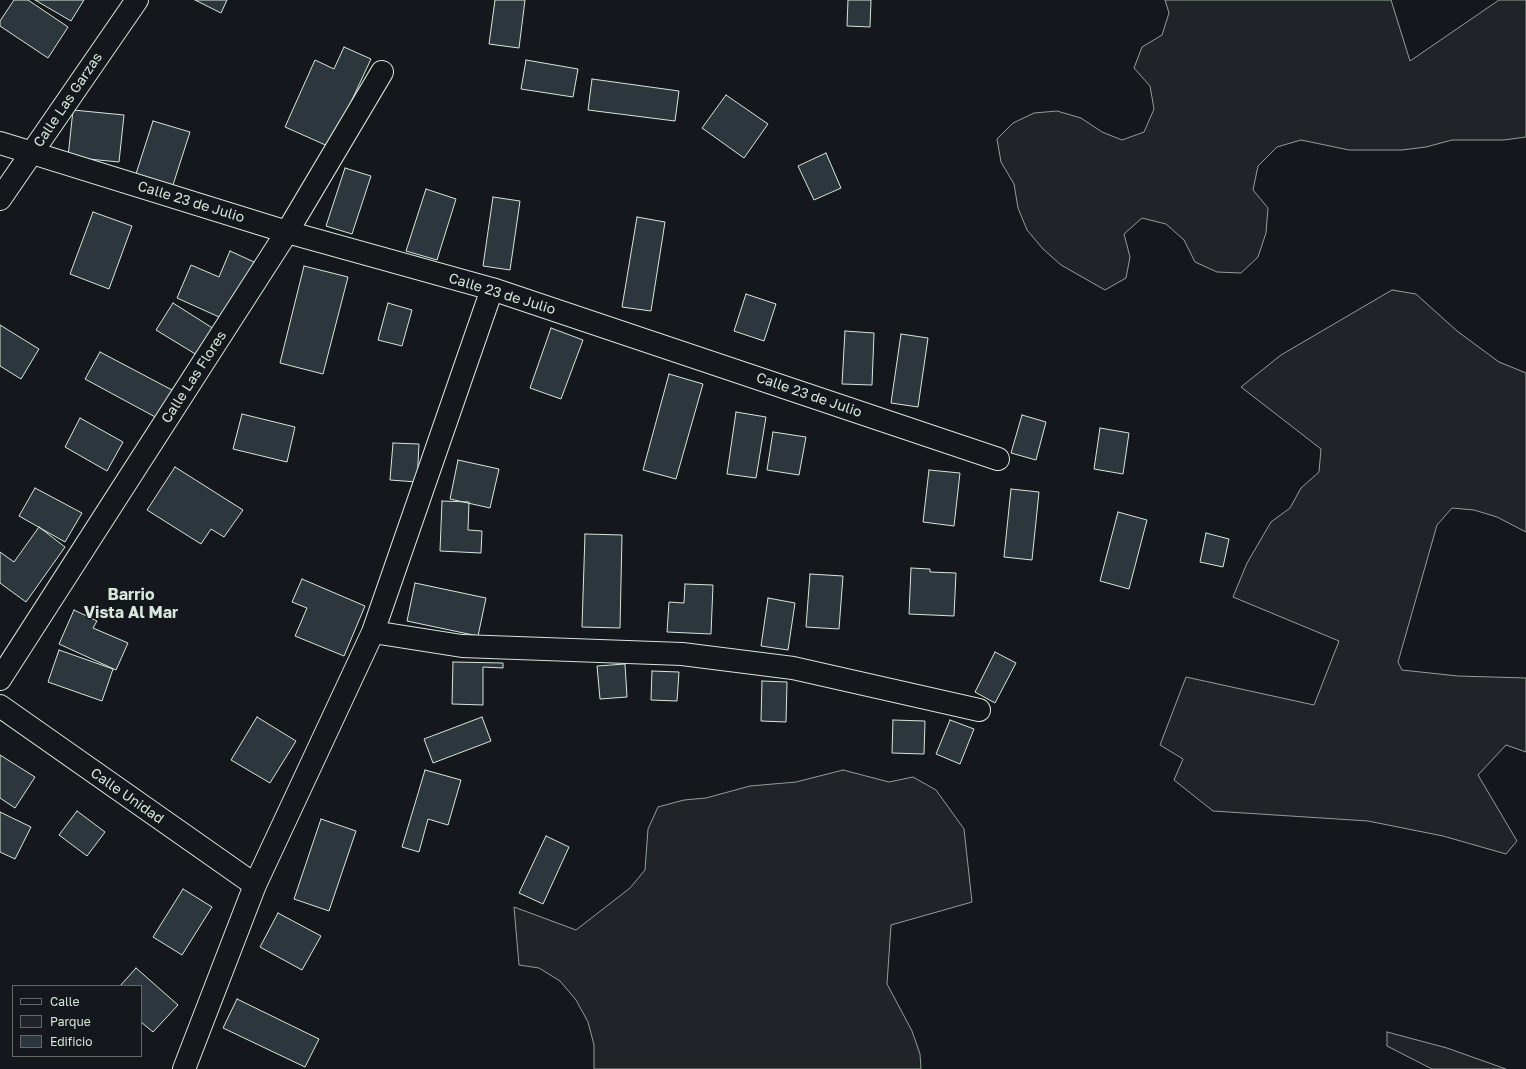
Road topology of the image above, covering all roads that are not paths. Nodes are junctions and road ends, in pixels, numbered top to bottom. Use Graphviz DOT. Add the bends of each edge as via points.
graph roads {
  1 [pos="137,0"];
  2 [pos="382,72"];
  3 [pos="0,143"];
  4 [pos="32,153"];
  5 [pos="0,199"];
  6 [pos="287,232"];
  7 [pos="492,289"];
  8 [pos="998,459"];
  9 [pos="373,632"];
  10 [pos="0,679"];
  11 [pos="0,706"];
  12 [pos="979,710"];
  13 [pos="254,885"];
  14 [pos="184,1069"];
  1 -- 4 [label="street, Calle Las Garzas"];
  2 -- 6 [label="street, Calle Las Flores"];
  3 -- 4 [label="street, Calle 23 de Julio"];
  4 -- 5 [label="street, Calle Las Garzas"];
  4 -- 6 [label="street, Calle 23 de Julio"];
  6 -- 7 [label="street, Calle 23 de Julio"];
  6 -- 10 [label="street, Calle Las Flores"];
  7 -- 8 [label="street, Calle 23 de Julio"];
  7 -- 9 [label="street"];
  9 -- 12 [label="street" via="462,646 682,654 793,668"];
  9 -- 13 [label="street"];
  11 -- 13 [label="street, Calle Unidad"];
  13 -- 14 [label="street"];
}
